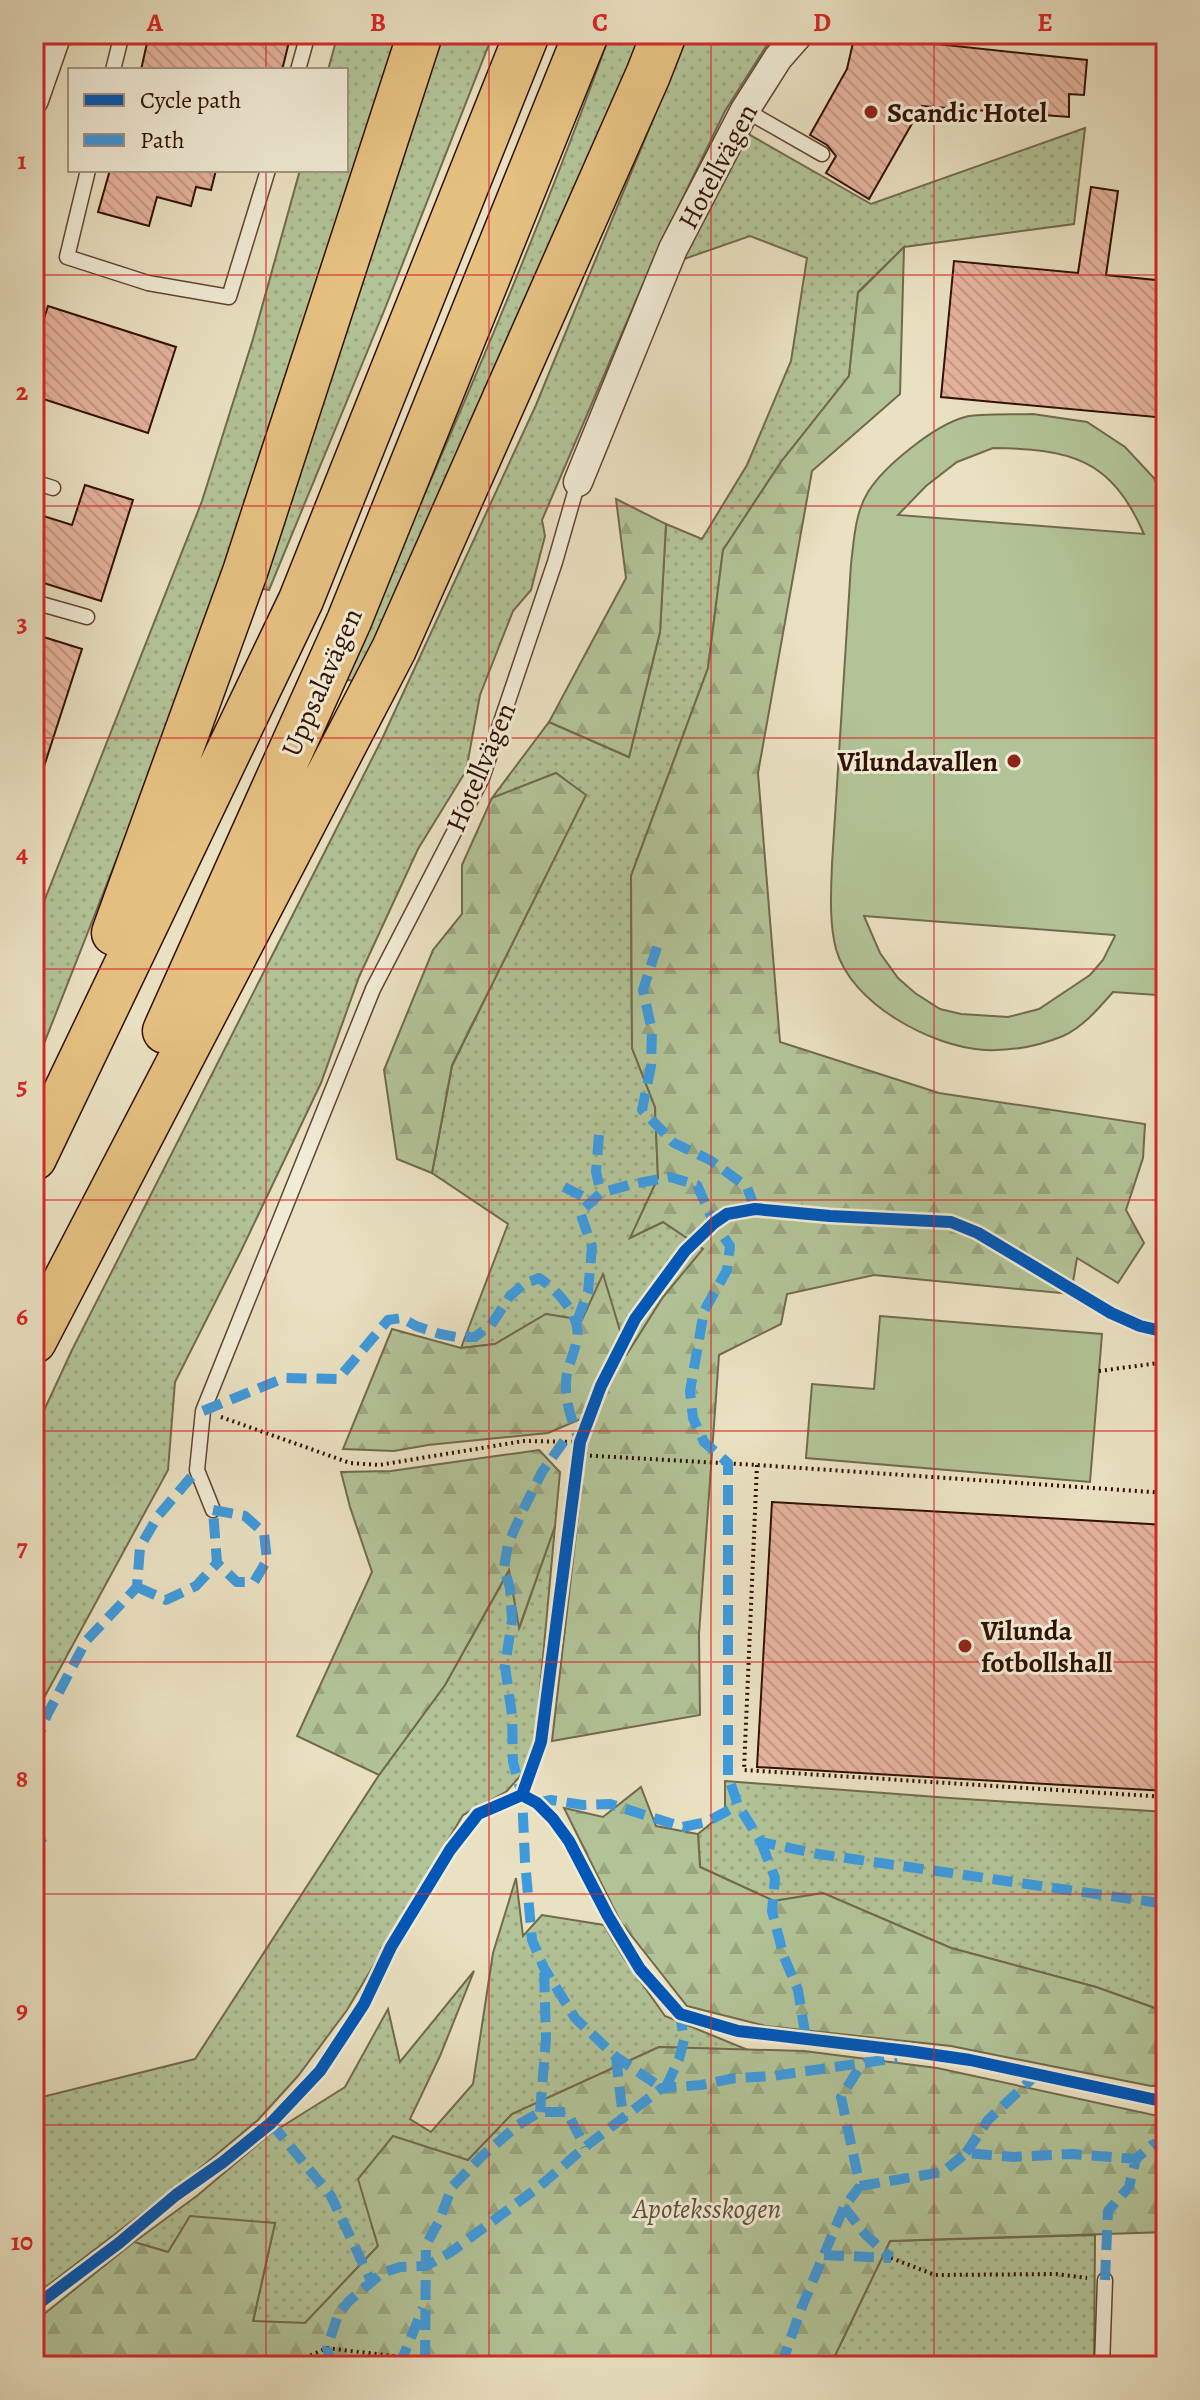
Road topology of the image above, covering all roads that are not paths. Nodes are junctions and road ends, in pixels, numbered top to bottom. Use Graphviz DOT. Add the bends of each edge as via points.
graph roads {
  1 [pos="57,34"];
  2 [pos="122,34"];
  3 [pos="308,34"];
  4 [pos="420,34"];
  5 [pos="527,34"];
  6 [pos="586,34"];
  7 [pos="664,34"];
  8 [pos="799,34"];
  9 [pos="1135,34"];
  10 [pos="1165,34"];
  11 [pos="114,68"];
  12 [pos="299,68"];
  13 [pos="34,100"];
  14 [pos="745,110"];
  15 [pos="822,154"];
  16 [pos="88,172"];
  17 [pos="267,172"];
  18 [pos="34,482"];
  19 [pos="578,482"];
  20 [pos="53,488"];
  21 [pos="34,602"];
  22 [pos="87,617"];
  23 [pos="34,1127"];
  24 [pos="34,1158"];
  25 [pos="34,1321"];
  26 [pos="34,1341"];
  27 [pos="213,1510"];
  28 [pos="1105,2280"];
  29 [pos="1102,2366"];
  1 -- 13 [label="street"];
  2 -- 11 [label="lane"];
  3 -- 12 [label="lane"];
  4 -- 23 [label="highway" via="245,572 95,986"];
  5 -- 24 [label="highway, Uppsalavägen" via="301,600"];
  6 -- 25 [label="highway, Uppsalavägen" via="349,621"];
  7 -- 26 [label="highway" via="394,649"];
  8 -- 14 [label="street, Hotellvägen"];
  9 -- 10 [label="lane"];
  14 -- 15 [label="lane"];
  14 -- 19 [label="street, Hotellvägen" via="673,249"];
  16 -- 17 [label="lane" via="67,257 148,283 229,297"];
  18 -- 20 [label="lane"];
  19 -- 27 [label="lane, Hotellvägen" via="482,778 373,989 203,1411 197,1470"];
  21 -- 22 [label="lane"];
  28 -- 29 [label="lane"];
}
